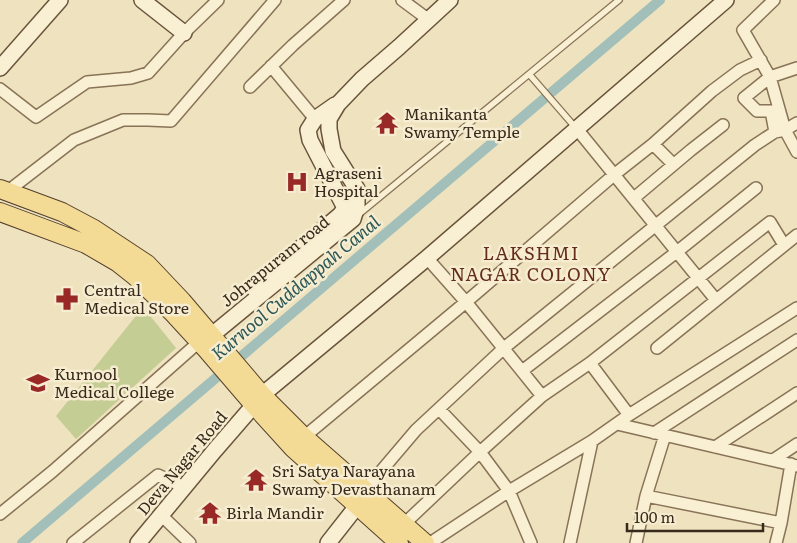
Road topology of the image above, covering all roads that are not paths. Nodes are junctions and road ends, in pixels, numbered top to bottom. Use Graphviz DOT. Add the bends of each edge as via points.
graph roads {
  1 [pos="60,0"];
  2 [pos="142,0"];
  3 [pos="218,0"];
  4 [pos="275,0"];
  5 [pos="344,0"];
  6 [pos="402,0"];
  7 [pos="450,0"];
  8 [pos="619,0"];
  9 [pos="726,0"];
  10 [pos="774,0"];
  11 [pos="429,20"];
  12 [pos="184,33"];
  13 [pos="760,60"];
  14 [pos="271,66"];
  15 [pos="0,68"];
  16 [pos="797,68"];
  17 [pos="529,74"];
  18 [pos="770,77"];
  19 [pos="250,87"];
  20 [pos="0,89"];
  21 [pos="322,119"];
  22 [pos="797,123"];
  23 [pos="723,125"];
  24 [pos="577,129"];
  25 [pos="780,131"];
  26 [pos="653,144"];
  27 [pos="797,152"];
  28 [pos="673,164"];
  29 [pos="614,174"];
  30 [pos="756,188"];
  31 [pos="4,190"];
  32 [pos="634,198"];
  33 [pos="0,212"];
  34 [pos="353,218"];
  35 [pos="656,225"];
  36 [pos="793,241"];
  37 [pos="678,251"];
  38 [pos="427,258"];
  39 [pos="699,278"];
  40 [pos="716,300"];
  41 [pos="466,302"];
  42 [pos="797,308"];
  43 [pos="208,339"];
  44 [pos="797,340"];
  45 [pos="504,348"];
  46 [pos="657,348"];
  47 [pos="590,363"];
  48 [pos="522,371"];
  49 [pos="797,393"];
  50 [pos="542,396"];
  51 [pos="258,400"];
  52 [pos="439,409"];
  53 [pos="629,415"];
  54 [pos="617,424"];
  55 [pos="659,434"];
  56 [pos="304,437"];
  57 [pos="592,441"];
  58 [pos="797,444"];
  59 [pos="715,447"];
  60 [pos="480,452"];
  61 [pos="772,460"];
  62 [pos="794,465"];
  63 [pos="184,486"];
  64 [pos="508,491"];
  65 [pos="646,496"];
  66 [pos="361,498"];
  67 [pos="0,514"];
  68 [pos="160,515"];
  69 [pos="781,523"];
  70 [pos="403,525"];
  71 [pos="73,543"];
  72 [pos="138,543"];
  73 [pos="190,543"];
  74 [pos="328,543"];
  75 [pos="399,543"];
  76 [pos="425,543"];
  77 [pos="430,543"];
  78 [pos="531,543"];
  79 [pos="570,543"];
  80 [pos="636,543"];
  81 [pos="776,543"];
  1 -- 15 [label="street"];
  2 -- 12 [label="street"];
  3 -- 12 [label="street"];
  4 -- 31 [label="street" via="171,122 123,120 74,140"];
  5 -- 14 [label="street"];
  6 -- 11 [label="street"];
  7 -- 11 [label="street"];
  8 -- 17 [label="lane"];
  9 -- 24 [label="street, Deva Nagar Road"];
  10 -- 13 [label="street" via="743,30"];
  11 -- 21 [label="street"];
  12 -- 20 [label="street" via="148,73 87,82 36,117"];
  13 -- 18 [label="street"];
  13 -- 26 [label="street" via="726,80"];
  14 -- 19 [label="street"];
  14 -- 21 [label="street"];
  16 -- 18 [label="street"];
  17 -- 24 [label="lane"];
  17 -- 34 [label="lane"];
  18 -- 25 [label="street"];
  18 -- 25 [label="street" via="744,98 757,111 771,111"];
  21 -- 34 [label="street, Johrapuram road" via="329,128 333,151 356,189 358,206"];
  21 -- 43 [label="street, Johrapuram road" via="308,130 310,140 345,208"];
  22 -- 25 [label="street"];
  23 -- 28 [label="street"];
  24 -- 29 [label="street"];
  24 -- 38 [label="street, Deva Nagar Road"];
  25 -- 27 [label="street"];
  25 -- 35 [label="street" via="755,145"];
  26 -- 28 [label="street"];
  26 -- 29 [label="street"];
  28 -- 32 [label="street"];
  29 -- 32 [label="street"];
  29 -- 41 [label="street"];
  30 -- 37 [label="street"];
  31 -- 43 [label="main road" via="62,212 147,264 182,301"];
  32 -- 35 [label="street"];
  33 -- 43 [label="main road" via="86,244 117,262"];
  34 -- 43 [label="street, Johrapuram road"];
  35 -- 37 [label="street"];
  35 -- 45 [label="street"];
  36 -- 39 [label="street" via="770,222"];
  36 -- 40 [label="street"];
  37 -- 39 [label="street"];
  37 -- 48 [label="street"];
  38 -- 41 [label="street"];
  38 -- 51 [label="street, Deva Nagar Road"];
  39 -- 40 [label="street"];
  39 -- 47 [label="street"];
  40 -- 46 [label="street"];
  41 -- 45 [label="street"];
  41 -- 56 [label="street"];
  42 -- 53 [label="street"];
  43 -- 51 [label="main road"];
  43 -- 67 [label="street"];
  44 -- 55 [label="street"];
  45 -- 48 [label="street"];
  45 -- 52 [label="street"];
  47 -- 50 [label="street"];
  47 -- 53 [label="street"];
  48 -- 50 [label="street"];
  49 -- 59 [label="street"];
  50 -- 60 [label="street"];
  51 -- 56 [label="main road"];
  51 -- 63 [label="street, Deva Nagar Road"];
  51 -- 66 [label="main road" via="292,448"];
  52 -- 60 [label="street"];
  52 -- 66 [label="street" via="416,430"];
  53 -- 54 [label="street"];
  54 -- 55 [label="street"];
  54 -- 57 [label="street"];
  55 -- 59 [label="street"];
  55 -- 65 [label="street"];
  56 -- 66 [label="main road"];
  57 -- 64 [label="street"];
  57 -- 79 [label="street"];
  58 -- 61 [label="street"];
  59 -- 61 [label="street"];
  60 -- 64 [label="street"];
  60 -- 70 [label="street"];
  61 -- 62 [label="street"];
  62 -- 69 [label="street"];
  63 -- 68 [label="street, Deva Nagar Road"];
  63 -- 71 [label="street" via="158,475"];
  64 -- 77 [label="street"];
  64 -- 78 [label="street"];
  65 -- 69 [label="street"];
  65 -- 80 [label="street"];
  66 -- 70 [label="main road"];
  66 -- 74 [label="street"];
  66 -- 75 [label="main road"];
  68 -- 72 [label="street, Deva Nagar Road"];
  68 -- 73 [label="street"];
  69 -- 81 [label="street"];
  70 -- 76 [label="main road"];
}
